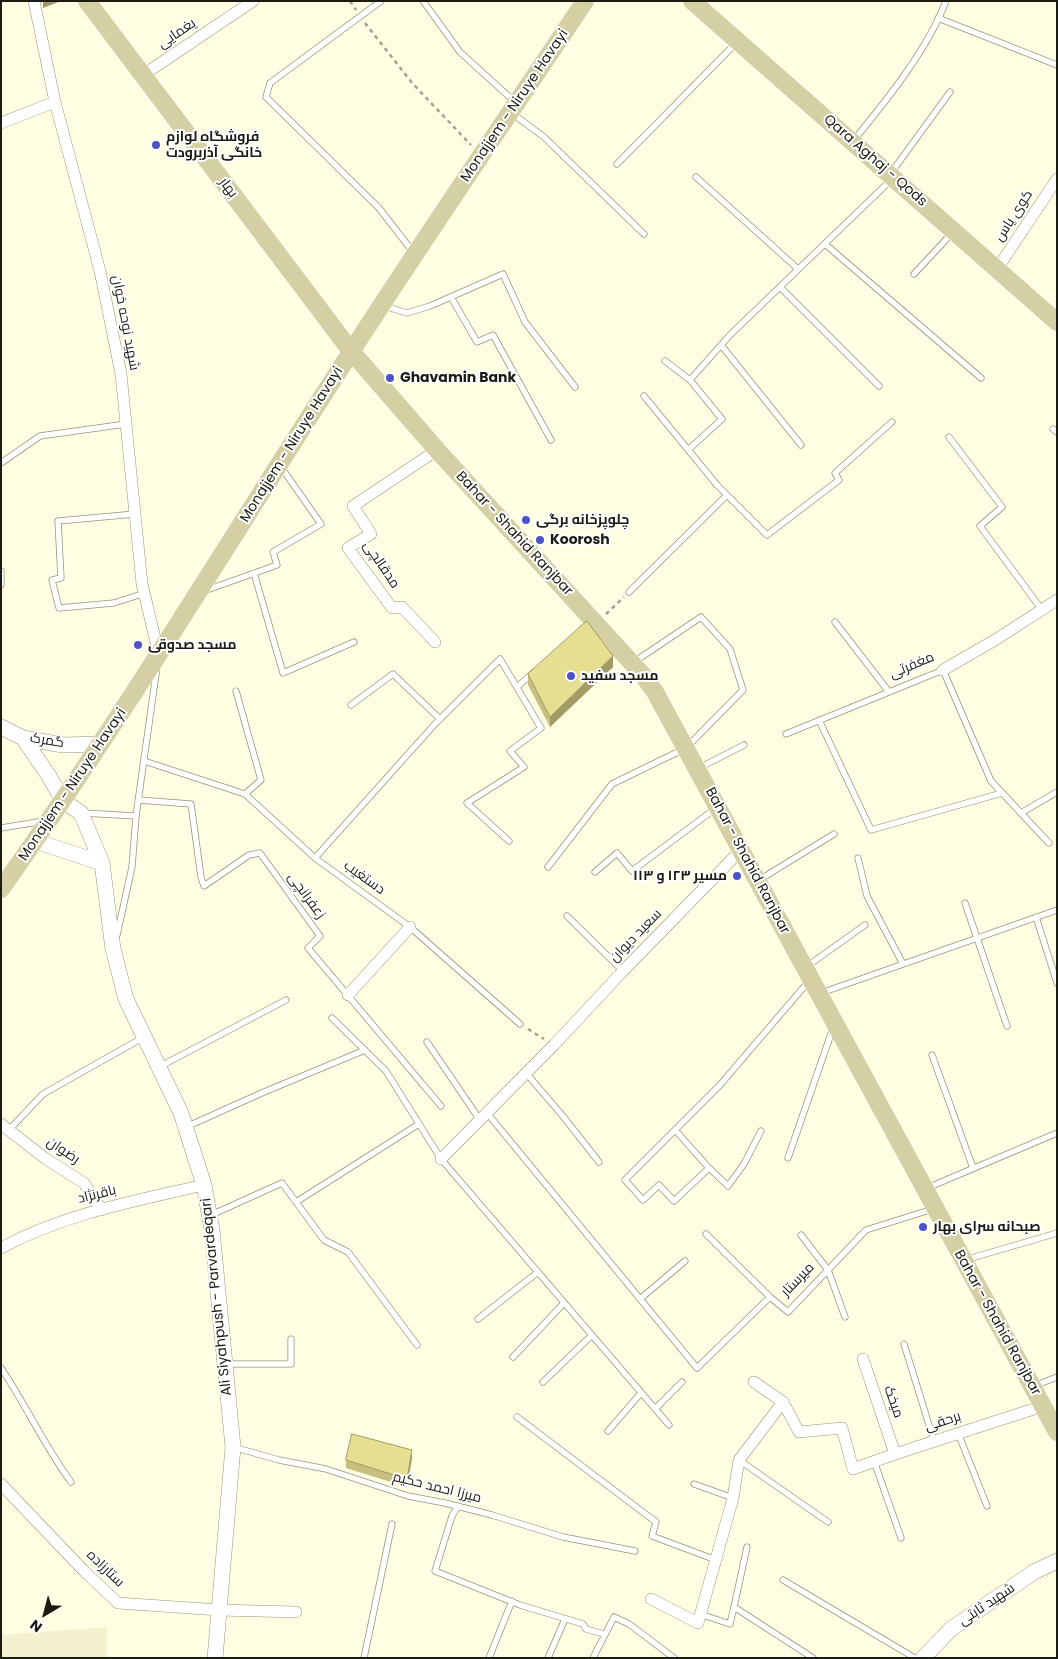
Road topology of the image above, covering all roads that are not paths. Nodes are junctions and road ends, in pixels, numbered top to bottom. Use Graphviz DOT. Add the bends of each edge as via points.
graph roads {
  1 [pos="34,1"];
  2 [pos="87,1"];
  3 [pos="253,1"];
  4 [pos="381,1"];
  5 [pos="423,1"];
  6 [pos="585,1"];
  7 [pos="692,1"];
  8 [pos="946,1"];
  9 [pos="938,18"];
  10 [pos="738,40"];
  11 [pos="1057,65"];
  12 [pos="143,75"];
  13 [pos="950,92"];
  14 [pos="55,102"];
  15 [pos="514,108"];
  16 [pos="1,123"];
  17 [pos="852,142"];
  18 [pos="617,164"];
  19 [pos="892,176"];
  20 [pos="696,177"];
  21 [pos="1057,178"];
  22 [pos="954,231"];
  23 [pos="644,234"];
  24 [pos="825,244"];
  25 [pos="416,255"];
  26 [pos="798,269"];
  27 [pos="997,269"];
  28 [pos="914,274"];
  29 [pos="780,286"];
  30 [pos="451,297"];
  31 [pos="382,305"];
  32 [pos="1057,322"];
  33 [pos="721,345"];
  34 [pos="351,352"];
  35 [pos="665,360"];
  36 [pos="981,378"];
  37 [pos="690,380"];
  38 [pos="879,386"];
  39 [pos="575,387"];
  40 [pos="644,396"];
  41 [pos="892,422"];
  42 [pos="126,424"];
  43 [pos="949,437"];
  44 [pos="551,440"];
  45 [pos="801,445"];
  46 [pos="436,450"];
  47 [pos="688,450"];
  48 [pos="1,463"];
  49 [pos="279,465"];
  50 [pos="727,495"];
  51 [pos="135,514"];
  52 [pos="1,571"];
  53 [pos="254,573"];
  54 [pos="1,585"];
  55 [pos="199,592"];
  56 [pos="629,592"];
  57 [pos="145,593"];
  58 [pos="1057,600"];
  59 [pos="1042,610"];
  60 [pos="835,622"];
  61 [pos="354,642"];
  62 [pos="436,642"];
  63 [pos="159,655"];
  64 [pos="632,663"];
  65 [pos="537,669"];
  66 [pos="943,670"];
  67 [pos="517,687"];
  68 [pos="236,691"];
  69 [pos="889,692"];
  70 [pos="351,705"];
  71 [pos="440,719"];
  72 [pos="819,720"];
  73 [pos="1,726"];
  74 [pos="786,734"];
  75 [pos="22,738"];
  76 [pos="101,744"];
  77 [pos="744,745"];
  78 [pos="686,748"];
  79 [pos="144,760"];
  80 [pos="697,769"];
  81 [pos="1057,792"];
  82 [pos="1002,793"];
  83 [pos="245,794"];
  84 [pos="138,800"];
  85 [pos="63,801"];
  86 [pos="718,807"];
  87 [pos="81,813"];
  88 [pos="1021,813"];
  89 [pos="136,816"];
  90 [pos="49,821"];
  91 [pos="1,828"];
  92 [pos="834,834"];
  93 [pos="36,841"];
  94 [pos="509,842"];
  95 [pos="1049,843"];
  96 [pos="741,850"];
  97 [pos="315,858"];
  98 [pos="858,858"];
  99 [pos="102,863"];
  100 [pos="548,867"];
  101 [pos="595,872"];
  102 [pos="757,881"];
  103 [pos="1,889"];
  104 [pos="965,904"];
  105 [pos="1057,910"];
  106 [pos="567,916"];
  107 [pos="1036,917"];
  108 [pos="865,926"];
  109 [pos="410,927"];
  110 [pos="976,938"];
  111 [pos="113,948"];
  112 [pos="902,964"];
  113 [pos="623,971"];
  114 [pos="811,980"];
  115 [pos="1057,984"];
  116 [pos="348,995"];
  117 [pos="286,1000"];
  118 [pos="332,1018"];
  119 [pos="834,1023"];
  120 [pos="520,1024"];
  121 [pos="1007,1026"];
  122 [pos="144,1036"];
  123 [pos="427,1042"];
  124 [pos="365,1050"];
  125 [pos="932,1055"];
  126 [pos="159,1067"];
  127 [pos="526,1073"];
  128 [pos="442,1106"];
  129 [pos="483,1117"];
  130 [pos="419,1124"];
  131 [pos="5,1127"];
  132 [pos="186,1127"];
  133 [pos="676,1131"];
  134 [pos="761,1131"];
  135 [pos="1057,1133"];
  136 [pos="788,1158"];
  137 [pos="441,1159"];
  138 [pos="599,1162"];
  139 [pos="709,1168"];
  140 [pos="973,1168"];
  141 [pos="204,1185"];
  142 [pos="925,1189"];
  143 [pos="296,1202"];
  144 [pos="935,1208"];
  145 [pos="102,1210"];
  146 [pos="209,1216"];
  147 [pos="1057,1233"];
  148 [pos="706,1234"];
  149 [pos="802,1235"];
  150 [pos="1,1248"];
  151 [pos="685,1261"];
  152 [pos="964,1261"];
  153 [pos="828,1270"];
  154 [pos="538,1272"];
  155 [pos="770,1297"];
  156 [pos="640,1299"];
  157 [pos="564,1303"];
  158 [pos="845,1316"];
  159 [pos="478,1318"];
  160 [pos="592,1335"];
  161 [pos="291,1339"];
  162 [pos="904,1344"];
  163 [pos="417,1345"];
  164 [pos="513,1357"];
  165 [pos="863,1359"];
  166 [pos="225,1364"];
  167 [pos="1,1368"];
  168 [pos="1057,1377"];
  169 [pos="543,1382"];
  170 [pos="682,1382"];
  171 [pos="754,1382"];
  172 [pos="1032,1387"];
  173 [pos="641,1393"];
  174 [pos="783,1402"];
  175 [pos="1042,1406"];
  176 [pos="655,1409"];
  177 [pos="517,1417"];
  178 [pos="669,1425"];
  179 [pos="608,1431"];
  180 [pos="1057,1432"];
  181 [pos="958,1433"];
  182 [pos="934,1441"];
  183 [pos="233,1447"];
  184 [pos="895,1454"];
  185 [pos="739,1460"];
  186 [pos="874,1461"];
  187 [pos="71,1482"];
  188 [pos="1,1484"];
  189 [pos="694,1484"];
  190 [pos="732,1498"];
  191 [pos="458,1506"];
  192 [pos="987,1506"];
  193 [pos="828,1522"];
  194 [pos="392,1524"];
  195 [pos="901,1538"];
  196 [pos="747,1548"];
  197 [pos="635,1551"];
  198 [pos="716,1560"];
  199 [pos="1057,1561"];
  200 [pos="783,1580"];
  201 [pos="650,1599"];
  202 [pos="512,1601"];
  203 [pos="734,1607"];
  204 [pos="218,1610"];
  205 [pos="296,1612"];
  206 [pos="700,1614"];
  207 [pos="565,1619"];
  208 [pos="604,1634"];
  209 [pos="215,1658"];
  210 [pos="364,1658"];
  211 [pos="489,1658"];
  212 [pos="548,1658"];
  213 [pos="593,1658"];
  214 [pos="674,1658"];
  215 [pos="813,1658"];
  216 [pos="915,1658"];
  217 [pos="923,1658"];
  1 -- 14 [label="street, شهید نوحه خوان"];
  2 -- 12 [label="main road, بهار"];
  3 -- 12 [label="street, یغمایی"];
  4 -- 25 [label="lane" via="270,83 266,98 378,208"];
  5 -- 15 [label="lane" via="460,52"];
  6 -- 15 [label="main road, Monajjem - Niruye Havayi"];
  7 -- 10 [label="main road, Qara Aghaj - Qods"];
  8 -- 9 [label="lane"];
  9 -- 11 [label="lane"];
  9 -- 17 [label="lane" via="896,86"];
  10 -- 17 [label="main road, Qara Aghaj - Qods"];
  10 -- 18 [label="lane"];
  12 -- 34 [label="main road, بهار"];
  13 -- 19 [label="lane"];
  14 -- 16 [label="street"];
  14 -- 42 [label="street, شهید نوحه خوان" via="100,271 121,374"];
  15 -- 23 [label="lane"];
  15 -- 25 [label="main road, Monajjem - Niruye Havayi"];
  17 -- 19 [label="main road, Qara Aghaj - Qods"];
  19 -- 22 [label="main road, Qara Aghaj - Qods"];
  19 -- 24 [label="lane"];
  20 -- 26 [label="lane"];
  21 -- 27 [label="street, کوی یاس"];
  22 -- 27 [label="main road, Qara Aghaj - Qods"];
  22 -- 28 [label="lane"];
  24 -- 26 [label="lane"];
  24 -- 36 [label="lane"];
  25 -- 31 [label="main road, Monajjem - Niruye Havayi"];
  26 -- 29 [label="lane"];
  27 -- 32 [label="main road, Qara Aghaj - Qods"];
  29 -- 33 [label="lane"];
  29 -- 38 [label="lane"];
  30 -- 31 [label="lane" via="407,312"];
  30 -- 39 [label="lane" via="503,274 525,322"];
  30 -- 44 [label="lane" via="477,342 494,335"];
  31 -- 34 [label="main road, Monajjem - Niruye Havayi"];
  33 -- 37 [label="lane"];
  33 -- 45 [label="lane"];
  34 -- 46 [label="main road, Bahar - Shahid Ranjbar"];
  34 -- 49 [label="main road, Monajjem - Niruye Havayi"];
  35 -- 37 [label="lane"];
  37 -- 47 [label="lane" via="722,419"];
  40 -- 47 [label="lane"];
  41 -- 50 [label="lane" via="836,473 838,480 767,535"];
  42 -- 48 [label="lane" via="40,436"];
  42 -- 51 [label="street, شهید نوحه خوان"];
  43 -- 59 [label="lane" via="1002,507 980,526"];
  46 -- 62 [label="street, مدقالچی" via="353,506 371,534 348,548 392,608 402,607"];
  46 -- 64 [label="main road, Bahar - Shahid Ranjbar" via="591,623"];
  47 -- 50 [label="lane"];
  49 -- 53 [label="lane" via="321,524 273,552 277,565"];
  49 -- 55 [label="main road, Monajjem - Niruye Havayi"];
  50 -- 56 [label="lane"];
  51 -- 57 [label="street, شهید نوحه خوان"];
  51 -- 57 [label="lane" via="58,521 61,578 52,580 59,608 114,603"];
  52 -- 54 [label="lane"];
  53 -- 55 [label="lane"];
  53 -- 61 [label="lane" via="283,673"];
  55 -- 63 [label="main road, Monajjem - Niruye Havayi"];
  57 -- 63 [label="street, شهید نوحه خوان"];
  58 -- 59 [label="street, مغفرتی"];
  59 -- 66 [label="street, مغفرتی"];
  60 -- 69 [label="lane"];
  63 -- 76 [label="main road, Monajjem - Niruye Havayi"];
  63 -- 79 [label="lane"];
  64 -- 78 [label="main road, Bahar - Shahid Ranjbar" via="655,692"];
  64 -- 78 [label="lane" via="701,617 730,649 743,690"];
  65 -- 67 [label="lane"];
  66 -- 69 [label="lane, مغفرتی"];
  66 -- 82 [label="lane" via="991,781"];
  67 -- 71 [label="lane" via="500,659"];
  67 -- 94 [label="lane" via="541,728 510,751 524,768 467,803"];
  68 -- 83 [label="lane" via="261,780"];
  69 -- 72 [label="lane, مغفرتی"];
  70 -- 71 [label="lane" via="392,674"];
  71 -- 97 [label="lane"];
  72 -- 74 [label="lane, مغفرتی"];
  72 -- 82 [label="lane" via="870,830"];
  73 -- 75 [label="street, گمرک"];
  75 -- 76 [label="street, گمرک" via="63,745"];
  75 -- 85 [label="street, گمرک"];
  76 -- 85 [label="main road, Monajjem - Niruye Havayi"];
  77 -- 80 [label="lane"];
  78 -- 80 [label="main road, Bahar - Shahid Ranjbar"];
  78 -- 100 [label="lane" via="612,784"];
  79 -- 83 [label="lane, دستغیب"];
  79 -- 84 [label="lane"];
  80 -- 86 [label="main road, Bahar - Shahid Ranjbar"];
  81 -- 88 [label="lane"];
  82 -- 88 [label="lane"];
  83 -- 97 [label="lane, دستغیب"];
  84 -- 89 [label="lane"];
  84 -- 116 [label="lane, زعفرانچی" via="191,804 204,886 249,855 260,853 320,936 308,948"];
  85 -- 87 [label="street"];
  85 -- 90 [label="main road, Monajjem - Niruye Havayi"];
  86 -- 96 [label="main road, Bahar - Shahid Ranjbar"];
  86 -- 101 [label="lane" via="632,871 617,853"];
  87 -- 89 [label="lane"];
  87 -- 99 [label="street, Ali Siyahpush - Parvardeqari"];
  88 -- 95 [label="lane"];
  89 -- 111 [label="lane" via="132,867"];
  90 -- 91 [label="lane"];
  90 -- 93 [label="main road, Monajjem - Niruye Havayi"];
  92 -- 102 [label="lane"];
  93 -- 99 [label="street"];
  93 -- 103 [label="main road, Monajjem - Niruye Havayi"];
  96 -- 102 [label="main road, Bahar - Shahid Ranjbar"];
  96 -- 113 [label="street, سعید دیوان"];
  97 -- 109 [label="lane, دستغیب"];
  98 -- 112 [label="lane" via="867,896"];
  99 -- 111 [label="street, Ali Siyahpush - Parvardeqari"];
  102 -- 114 [label="main road, Bahar - Shahid Ranjbar"];
  104 -- 110 [label="lane"];
  105 -- 107 [label="lane"];
  106 -- 113 [label="lane"];
  107 -- 110 [label="lane"];
  107 -- 115 [label="lane"];
  108 -- 114 [label="lane"];
  109 -- 116 [label="street"];
  109 -- 120 [label="lane, دستغیب"];
  110 -- 112 [label="lane"];
  110 -- 121 [label="lane"];
  111 -- 122 [label="street, Ali Siyahpush - Parvardeqari" via="126,999"];
  112 -- 114 [label="lane"];
  113 -- 127 [label="street, سعید دیوان"];
  114 -- 119 [label="main road, Bahar - Shahid Ranjbar"];
  114 -- 133 [label="lane"];
  116 -- 128 [label="lane, زعفرانچی"];
  117 -- 126 [label="lane"];
  118 -- 124 [label="lane"];
  119 -- 136 [label="lane"];
  119 -- 142 [label="main road, Bahar - Shahid Ranjbar"];
  122 -- 126 [label="street, Ali Siyahpush - Parvardeqari"];
  122 -- 131 [label="lane" via="43,1094"];
  123 -- 129 [label="lane"];
  124 -- 130 [label="lane" via="386,1071"];
  124 -- 132 [label="lane"];
  125 -- 140 [label="lane"];
  126 -- 132 [label="street, Ali Siyahpush - Parvardeqari"];
  127 -- 129 [label="street, سعید دیوان"];
  127 -- 138 [label="lane"];
  129 -- 137 [label="street, سعید دیوان"];
  129 -- 156 [label="lane"];
  130 -- 137 [label="lane"];
  130 -- 143 [label="lane"];
  131 -- 145 [label="street, رضوان" via="46,1160 84,1183"];
  132 -- 141 [label="street, Ali Siyahpush - Parvardeqari"];
  133 -- 139 [label="lane"];
  133 -- 139 [label="lane" via="625,1180 643,1200 658,1185 674,1201"];
  134 -- 139 [label="lane" via="728,1186"];
  135 -- 140 [label="lane"];
  137 -- 154 [label="lane"];
  140 -- 142 [label="lane"];
  141 -- 145 [label="street, باقرنژاد"];
  141 -- 146 [label="street, Ali Siyahpush - Parvardeqari"];
  142 -- 144 [label="main road, Bahar - Shahid Ranjbar"];
  143 -- 146 [label="lane" via="282,1183"];
  143 -- 163 [label="lane" via="324,1240 348,1252"];
  144 -- 152 [label="main road, Bahar - Shahid Ranjbar"];
  144 -- 153 [label="lane, میرستار" via="866,1230"];
  145 -- 150 [label="street, باقرنژاد" via="73,1217"];
  146 -- 166 [label="street, Ali Siyahpush - Parvardeqari"];
  147 -- 152 [label="lane"];
  148 -- 155 [label="lane"];
  149 -- 153 [label="lane"];
  151 -- 156 [label="lane"];
  152 -- 172 [label="main road, Bahar - Shahid Ranjbar"];
  153 -- 155 [label="lane, میرستار" via="788,1312"];
  153 -- 158 [label="lane"];
  154 -- 157 [label="lane"];
  154 -- 159 [label="lane"];
  155 -- 156 [label="lane, میرستار" via="697,1368"];
  157 -- 160 [label="lane"];
  157 -- 164 [label="lane"];
  160 -- 169 [label="lane"];
  160 -- 173 [label="lane"];
  161 -- 166 [label="lane" via="291,1364"];
  162 -- 182 [label="lane"];
  165 -- 184 [label="street, میخک"];
  166 -- 183 [label="street, Ali Siyahpush - Parvardeqari"];
  167 -- 187 [label="lane"];
  168 -- 172 [label="lane"];
  170 -- 176 [label="lane"];
  171 -- 174 [label="street"];
  172 -- 175 [label="main road, Bahar - Shahid Ranjbar"];
  173 -- 176 [label="lane"];
  173 -- 179 [label="lane"];
  174 -- 185 [label="street"];
  174 -- 186 [label="street, برحقی" via="799,1432 842,1428 853,1469"];
  175 -- 180 [label="main road, Bahar - Shahid Ranjbar"];
  175 -- 181 [label="street, برحقی"];
  176 -- 178 [label="lane"];
  177 -- 198 [label="lane" via="656,1522 652,1536"];
  181 -- 182 [label="street, برحقی"];
  181 -- 192 [label="lane"];
  182 -- 184 [label="street, برحقی"];
  183 -- 191 [label="lane, میرزا احمد حکیم" via="326,1469 408,1496"];
  183 -- 204 [label="street, Ali Siyahpush - Parvardeqari"];
  184 -- 186 [label="street, برحقی"];
  185 -- 190 [label="street"];
  185 -- 193 [label="lane"];
  186 -- 195 [label="lane"];
  188 -- 204 [label="street, ستارزاده" via="118,1603"];
  189 -- 190 [label="lane"];
  190 -- 198 [label="street"];
  191 -- 197 [label="lane, میرزا احمد حکیم" via="563,1537"];
  191 -- 202 [label="lane" via="435,1571"];
  194 -- 210 [label="lane"];
  196 -- 203 [label="lane"];
  198 -- 206 [label="street"];
  199 -- 217 [label="street, شهید ثابتی" via="1034,1572 951,1629"];
  200 -- 216 [label="lane"];
  201 -- 206 [label="street" via="698,1623"];
  202 -- 207 [label="lane"];
  202 -- 211 [label="lane"];
  203 -- 206 [label="lane" via="730,1624"];
  203 -- 215 [label="lane"];
  204 -- 205 [label="street, ستارزاده"];
  204 -- 209 [label="street, Ali Siyahpush - Parvardeqari"];
  207 -- 208 [label="lane"];
  207 -- 212 [label="lane"];
  208 -- 213 [label="lane"];
  208 -- 214 [label="lane" via="614,1617"];
}
